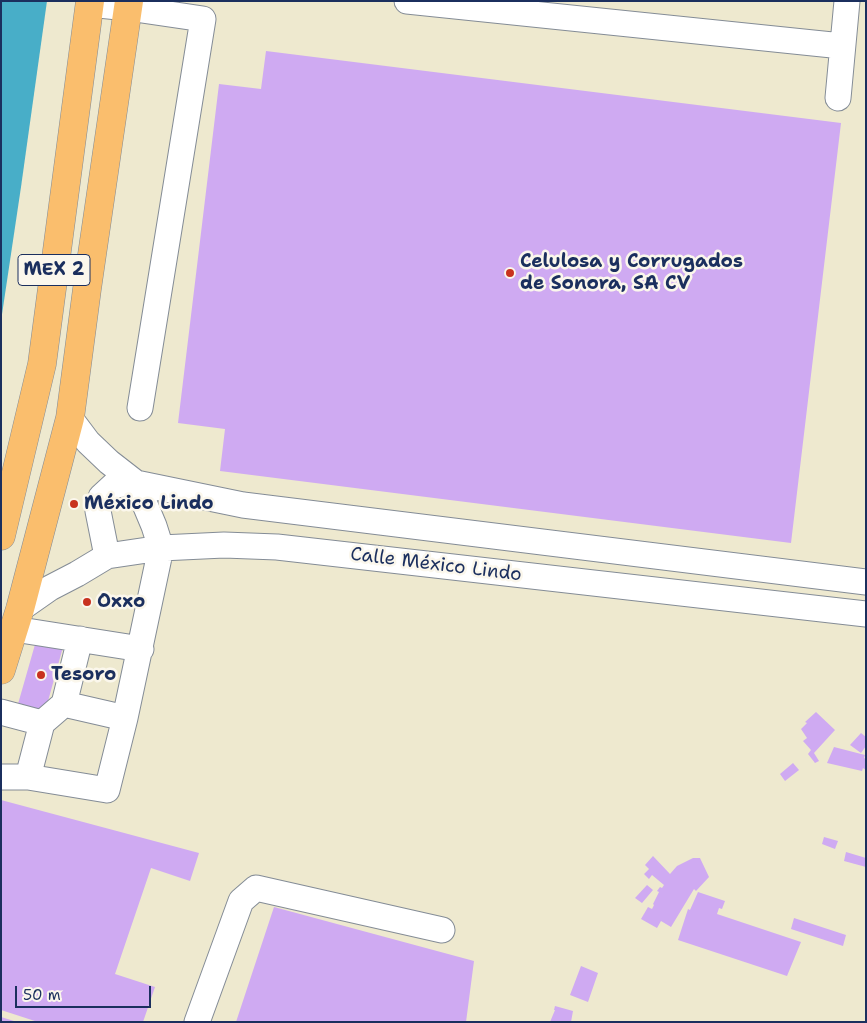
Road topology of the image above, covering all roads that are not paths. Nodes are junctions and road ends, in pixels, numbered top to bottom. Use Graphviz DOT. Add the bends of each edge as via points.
graph roads {
  1 [pos="407,1"];
  2 [pos="846,1"];
  3 [pos="90,2"];
  4 [pos="128,5"];
  5 [pos="204,10"];
  6 [pos="842,46"];
  7 [pos="838,98"];
  8 [pos="140,408"];
  9 [pos="70,418"];
  10 [pos="136,483"];
  11 [pos="243,505"];
  12 [pos="1,536"];
  13 [pos="241,546"];
  14 [pos="161,548"];
  15 [pos="107,556"];
  16 [pos="866,582"];
  17 [pos="866,614"];
  18 [pos="17,619"];
  19 [pos="80,639"];
  20 [pos="141,649"];
  21 [pos="1,670"];
  22 [pos="64,704"];
  23 [pos="1,712"];
  24 [pos="125,718"];
  25 [pos="42,724"];
  26 [pos="1,777"];
  27 [pos="28,777"];
  28 [pos="442,930"];
  29 [pos="197,1022"];
  1 -- 6 [label="lane"];
  2 -- 6 [label="lane"];
  3 -- 4 [label="lane"];
  3 -- 12 [label="main road, MEX 2" via="42,364"];
  4 -- 5 [label="lane"];
  4 -- 9 [label="main road"];
  5 -- 8 [label="lane"];
  6 -- 7 [label="lane"];
  9 -- 10 [label="lane, Calle México Lindo" via="88,442"];
  9 -- 18 [label="main road"];
  10 -- 11 [label="lane, Calle México Lindo"];
  10 -- 14 [label="lane"];
  10 -- 15 [label="lane" via="114,485 101,497 98,511"];
  11 -- 13 [label="lane"];
  11 -- 16 [label="lane, Calle México Lindo"];
  13 -- 14 [label="lane, Calle México Lindo"];
  13 -- 17 [label="lane, Calle México Lindo" via="277,546"];
  14 -- 15 [label="lane, Calle México Lindo"];
  14 -- 20 [label="lane"];
  15 -- 18 [label="lane, Calle México Lindo" via="50,588"];
  18 -- 19 [label="lane"];
  18 -- 21 [label="main road"];
  19 -- 20 [label="lane"];
  19 -- 22 [label="lane"];
  20 -- 24 [label="lane"];
  22 -- 24 [label="lane"];
  22 -- 25 [label="lane"];
  23 -- 25 [label="lane"];
  24 -- 27 [label="lane" via="106,790"];
  25 -- 27 [label="lane"];
  26 -- 27 [label="lane"];
  28 -- 29 [label="lane" via="256,888 241,901"];
}
